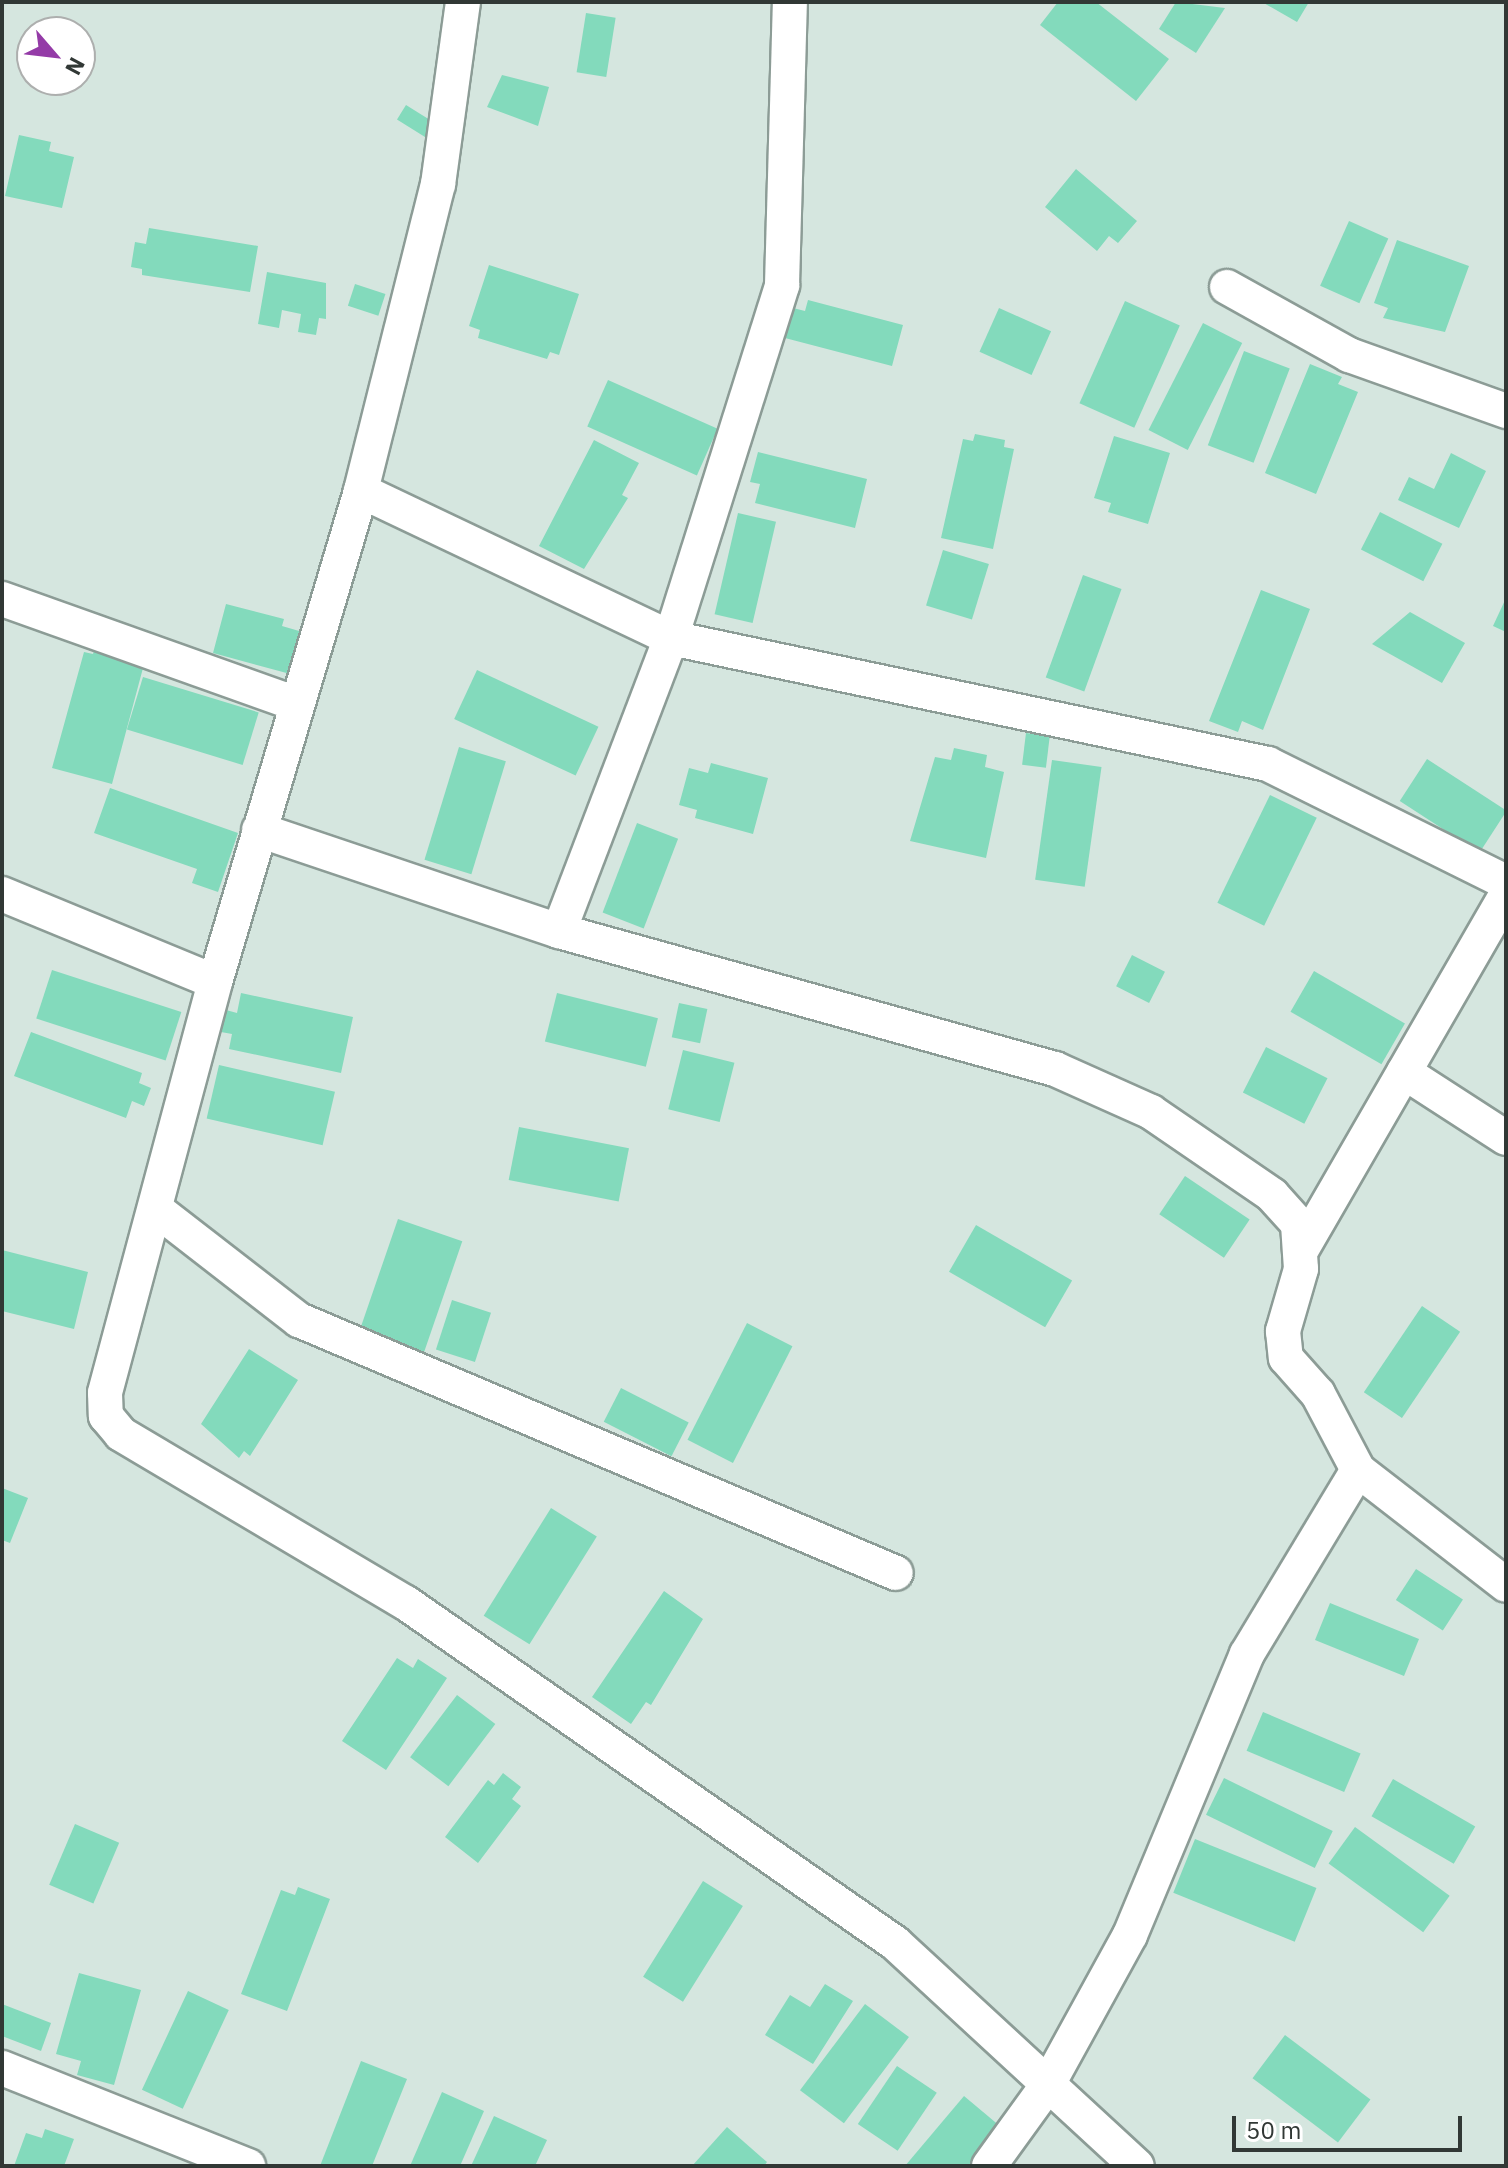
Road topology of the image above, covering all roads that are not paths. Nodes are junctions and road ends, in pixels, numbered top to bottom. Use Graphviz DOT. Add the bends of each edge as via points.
graph roads {
  1 [pos="463,2"];
  2 [pos="790,2"];
  3 [pos="1227,287"];
  4 [pos="1506,411"];
  5 [pos="361,491"];
  6 [pos="2,599"];
  7 [pos="671,638"];
  8 [pos="297,704"];
  9 [pos="259,830"];
  10 [pos="1506,882"];
  11 [pos="2,894"];
  12 [pos="1502,911"];
  13 [pos="559,931"];
  14 [pos="215,982"];
  15 [pos="1404,1072"];
  16 [pos="1506,1138"];
  17 [pos="157,1210"];
  18 [pos="1303,1247"];
  19 [pos="1358,1470"];
  20 [pos="896,1573"];
  21 [pos="1506,1585"];
  22 [pos="2,2068"];
  23 [pos="1047,2086"];
  24 [pos="248,2166"];
  25 [pos="989,2166"];
  26 [pos="1137,2166"];
  1 -- 5 [label="street" via="438,184"];
  2 -- 7 [label="street" via="782,285"];
  3 -- 4 [label="street" via="1349,355"];
  5 -- 7 [label="street"];
  5 -- 8 [label="street"];
  6 -- 8 [label="street"];
  7 -- 10 [label="street" via="1268,764"];
  7 -- 13 [label="street"];
  8 -- 9 [label="street"];
  9 -- 13 [label="street"];
  9 -- 14 [label="street"];
  11 -- 14 [label="street"];
  12 -- 15 [label="street"];
  13 -- 18 [label="street" via="1055,1069 1151,1112 1242,1173 1298,1224"];
  14 -- 17 [label="street"];
  15 -- 16 [label="street"];
  15 -- 18 [label="street"];
  17 -- 20 [label="street" via="299,1320"];
  17 -- 23 [label="street" via="105,1393 106,1416 121,1434 406,1603 895,1943"];
  18 -- 19 [label="street" via="1283,1331 1286,1358 1318,1394"];
  19 -- 21 [label="street"];
  19 -- 23 [label="street" via="1247,1654 1130,1935"];
  22 -- 24 [label="street"];
  23 -- 25 [label="street"];
  23 -- 26 [label="street"];
}
